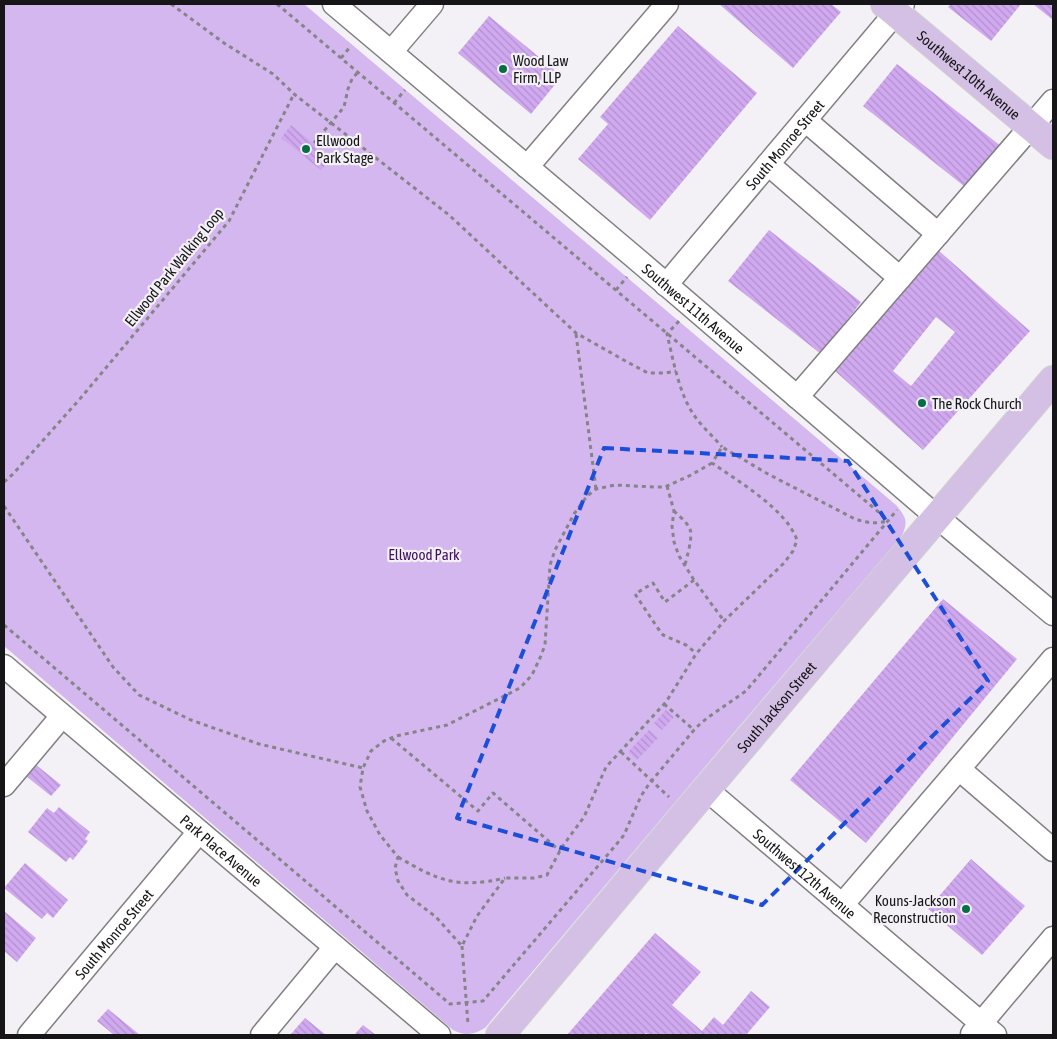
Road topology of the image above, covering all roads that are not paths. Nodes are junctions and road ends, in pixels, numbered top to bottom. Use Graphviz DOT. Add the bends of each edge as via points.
graph roads {
  1 [pos="334,4"];
  2 [pos="432,4"];
  3 [pos="667,4"];
  4 [pos="894,7"];
  5 [pos="392,52"];
  6 [pos="1053,101"];
  7 [pos="805,120"];
  8 [pos="1031,127"];
  9 [pos="1053,145"];
  10 [pos="768,164"];
  11 [pos="527,167"];
  12 [pos="938,234"];
  13 [pos="900,278"];
  14 [pos="666,285"];
  15 [pos="1053,380"];
  16 [pos="797,397"];
  17 [pos="938,517"];
  18 [pos="1053,614"];
  19 [pos="1053,660"];
  20 [pos="4,666"];
  21 [pos="62,716"];
  22 [pos="959,769"];
  23 [pos="4,785"];
  24 [pos="706,789"];
  25 [pos="199,832"];
  26 [pos="1053,850"];
  27 [pos="842,905"];
  28 [pos="1053,938"];
  29 [pos="335,947"];
  30 [pos="982,1031"];
  31 [pos="29,1035"];
  32 [pos="262,1035"];
  33 [pos="439,1035"];
  34 [pos="500,1035"];
  1 -- 5 [label="street, Southwest 11th Avenue"];
  2 -- 5 [label="street"];
  3 -- 11 [label="street"];
  4 -- 7 [label="street, South Monroe Street"];
  4 -- 8 [label="main road, Southwest 10th Avenue"];
  5 -- 11 [label="street, Southwest 11th Avenue"];
  6 -- 8 [label="street"];
  7 -- 10 [label="street, South Monroe Street"];
  7 -- 12 [label="street"];
  8 -- 9 [label="main road, Southwest 10th Avenue"];
  8 -- 12 [label="street"];
  10 -- 13 [label="street"];
  10 -- 14 [label="street, South Monroe Street"];
  11 -- 14 [label="street, Southwest 11th Avenue"];
  12 -- 13 [label="street"];
  13 -- 16 [label="street"];
  14 -- 16 [label="street, Southwest 11th Avenue"];
  15 -- 17 [label="main road, South Jackson Street"];
  16 -- 17 [label="street, Southwest 11th Avenue"];
  17 -- 18 [label="street, Southwest 11th Avenue"];
  17 -- 24 [label="main road, South Jackson Street"];
  19 -- 22 [label="street"];
  20 -- 21 [label="street, Park Place Avenue"];
  21 -- 23 [label="street"];
  21 -- 25 [label="street, Park Place Avenue"];
  22 -- 26 [label="street"];
  22 -- 27 [label="street"];
  24 -- 27 [label="street, Southwest 12th Avenue"];
  24 -- 34 [label="main road, South Jackson Street"];
  25 -- 29 [label="street, Park Place Avenue"];
  25 -- 31 [label="street, South Monroe Street"];
  27 -- 30 [label="street, Southwest 12th Avenue"];
  28 -- 30 [label="street"];
  29 -- 32 [label="street"];
  29 -- 33 [label="street, Park Place Avenue"];
}
